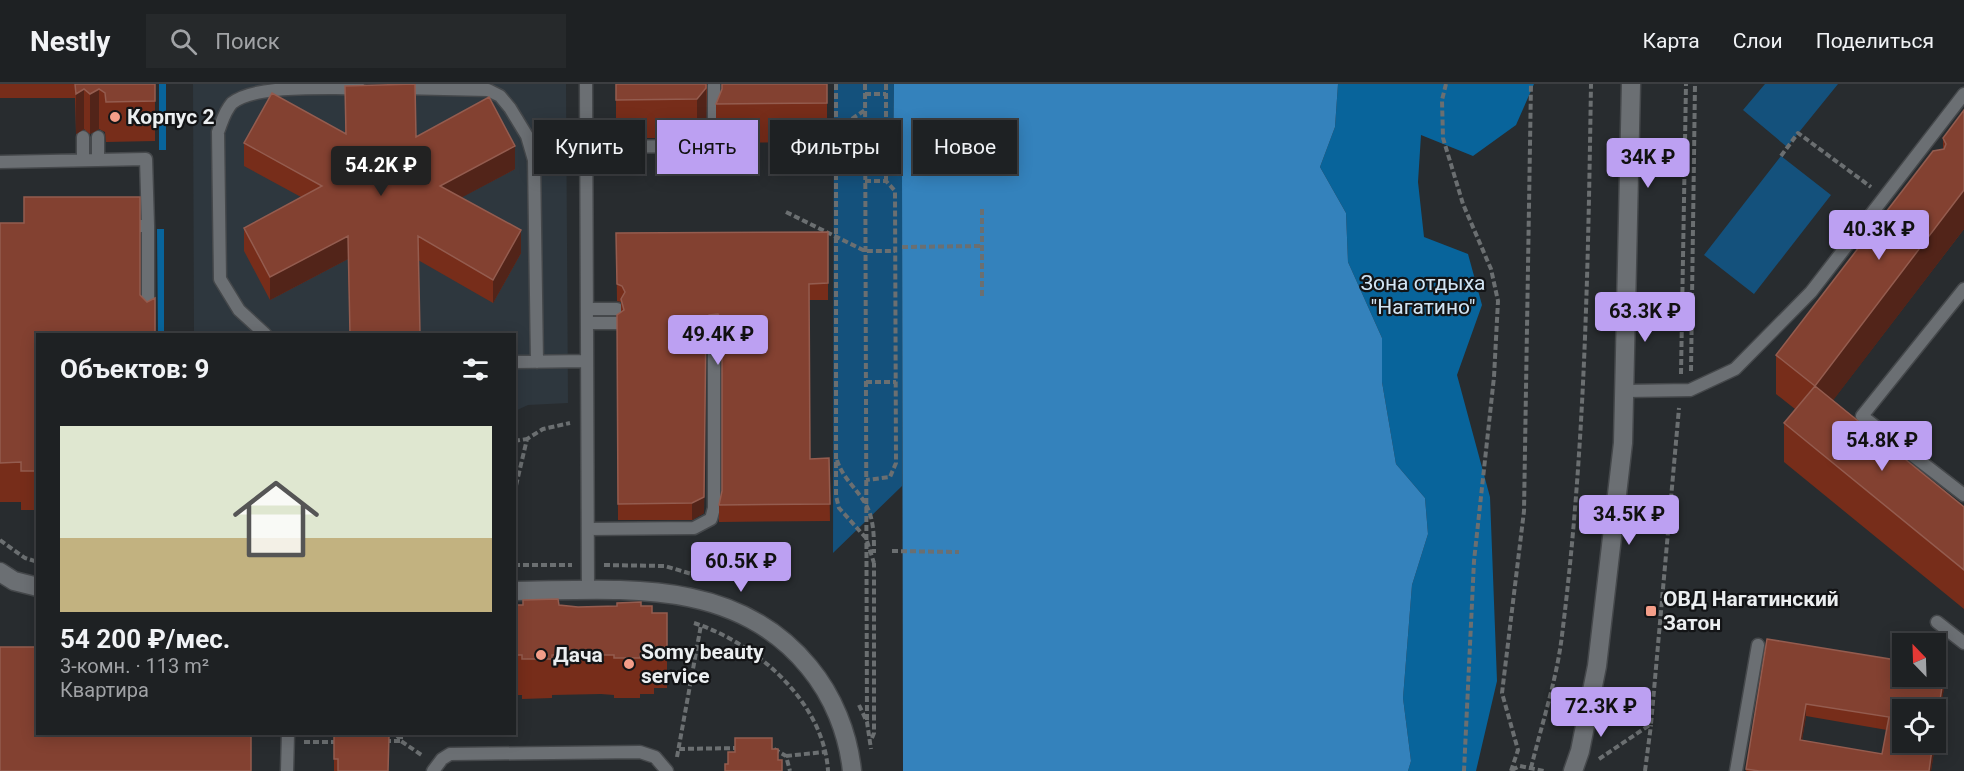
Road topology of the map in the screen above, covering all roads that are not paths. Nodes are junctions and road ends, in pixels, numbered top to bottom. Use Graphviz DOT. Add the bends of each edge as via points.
graph roads {
  1 [pos="586,84"];
  2 [pos="714,84"];
  3 [pos="1631,84"];
  4 [pos="1964,94"];
  5 [pos="586,120"];
  6 [pos="83,137"];
  7 [pos="98,137"];
  8 [pos="645,146"];
  9 [pos="83,160"];
  10 [pos="98,160"];
  11 [pos="0,162"];
  12 [pos="586,174"];
  13 [pos="113,226"];
  14 [pos="148,226"];
  15 [pos="1964,289"];
  16 [pos="587,309"];
  17 [pos="617,309"];
  18 [pos="587,323"];
  19 [pos="617,323"];
  20 [pos="148,333"];
  21 [pos="264,333"];
  22 [pos="714,338"];
  23 [pos="587,361"];
  24 [pos="516,362"];
  25 [pos="537,362"];
  26 [pos="1626,392"];
  27 [pos="1964,495"];
  28 [pos="588,529"];
  29 [pos="0,572"];
  30 [pos="36,586"];
  31 [pos="516,591"];
  32 [pos="588,591"];
  33 [pos="1938,622"];
  34 [pos="1964,643"];
  35 [pos="1758,645"];
  36 [pos="288,738"];
  37 [pos="435,768"];
  38 [pos="287,771"];
  39 [pos="667,771"];
  40 [pos="852,771"];
  41 [pos="1573,771"];
  42 [pos="1736,771"];
  1 -- 5 [label="lane"];
  2 -- 8 [label="lane" via="714,128 706,142 700,146"];
  3 -- 26 [label="street"];
  4 -- 26 [label="lane" via="1916,166 1885,196 1811,292 1735,369 1685,390"];
  6 -- 9 [label="lane"];
  7 -- 10 [label="lane"];
  9 -- 10 [label="lane"];
  9 -- 11 [label="lane"];
  10 -- 14 [label="lane" via="146,159"];
  12 -- 16 [label="lane"];
  13 -- 14 [label="lane"];
  14 -- 20 [label="lane"];
  15 -- 27 [label="lane" via="1862,416"];
  16 -- 17 [label="lane"];
  16 -- 18 [label="lane"];
  18 -- 19 [label="lane"];
  18 -- 23 [label="lane"];
  21 -- 25 [label="lane" via="239,310 220,279 218,132 233,103 245,94 267,89 488,90 500,96 527,136 536,171"];
  22 -- 28 [label="lane" via="711,519 694,528"];
  23 -- 25 [label="lane"];
  23 -- 28 [label="lane"];
  24 -- 25 [label="lane"];
  26 -- 41 [label="street" via="1597,666"];
  28 -- 32 [label="lane"];
  29 -- 30 [label="street" via="14,581"];
  31 -- 32 [label="street"];
  32 -- 40 [label="street" via="647,590 692,596 762,624 801,657 821,684 840,721"];
  33 -- 34 [label="lane"];
  35 -- 42 [label="lane"];
  36 -- 38 [label="lane"];
  37 -- 39 [label="lane" via="450,754 640,752 654,757"];
}
